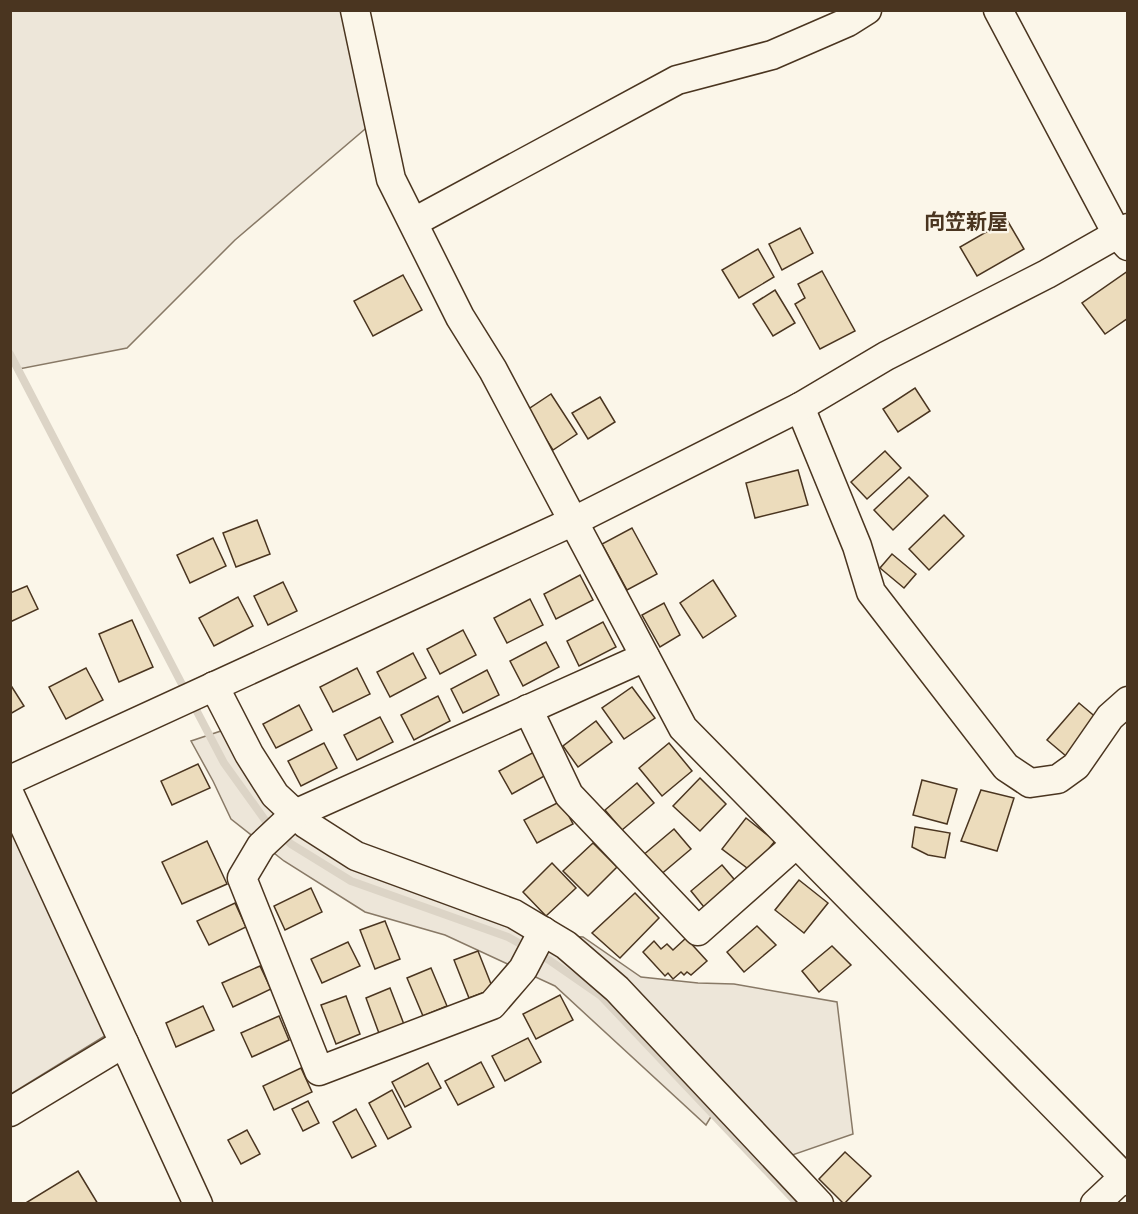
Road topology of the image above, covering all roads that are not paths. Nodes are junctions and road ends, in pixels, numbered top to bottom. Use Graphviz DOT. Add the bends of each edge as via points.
graph roads {
  1 [pos="354,10"];
  2 [pos="867,10"];
  3 [pos="998,10"];
  4 [pos="414,222"];
  5 [pos="1124,236"];
  6 [pos="800,407"];
  7 [pos="573,521"];
  8 [pos="645,657"];
  9 [pos="214,686"];
  10 [pos="1128,701"];
  11 [pos="528,710"];
  12 [pos="10,780"];
  13 [pos="10,795"];
  14 [pos="295,814"];
  15 [pos="796,844"];
  16 [pos="543,932"];
  17 [pos="124,1043"];
  18 [pos="10,1112"];
  19 [pos="1126,1177"];
  20 [pos="198,1203"];
  21 [pos="819,1203"];
  22 [pos="1095,1203"];
  1 -- 4 [label="street" via="390,179"];
  2 -- 4 [label="street" via="772,56 677,80"];
  3 -- 5 [label="street"];
  4 -- 7 [label="street" via="460,317 493,370"];
  5 -- 6 [label="street" via="886,356"];
  6 -- 7 [label="street"];
  6 -- 10 [label="street" via="857,546 871,592 1006,767 1030,783 1058,779 1076,766 1110,717"];
  7 -- 8 [label="street"];
  7 -- 9 [label="street"];
  8 -- 11 [label="street"];
  8 -- 15 [label="street" via="683,728"];
  9 -- 12 [label="street"];
  9 -- 14 [label="street" via="254,762 275,795"];
  11 -- 14 [label="street"];
  11 -- 15 [label="street" via="569,795 698,931"];
  13 -- 17 [label="street"];
  14 -- 16 [label="street" via="356,856 514,914"];
  14 -- 16 [label="street" via="261,846 242,878 319,1071 492,1005 523,969"];
  15 -- 19 [label="street"];
  16 -- 21 [label="street" via="566,945 617,989"];
  17 -- 18 [label="street"];
  17 -- 20 [label="street"];
  19 -- 22 [label="street"];
}
